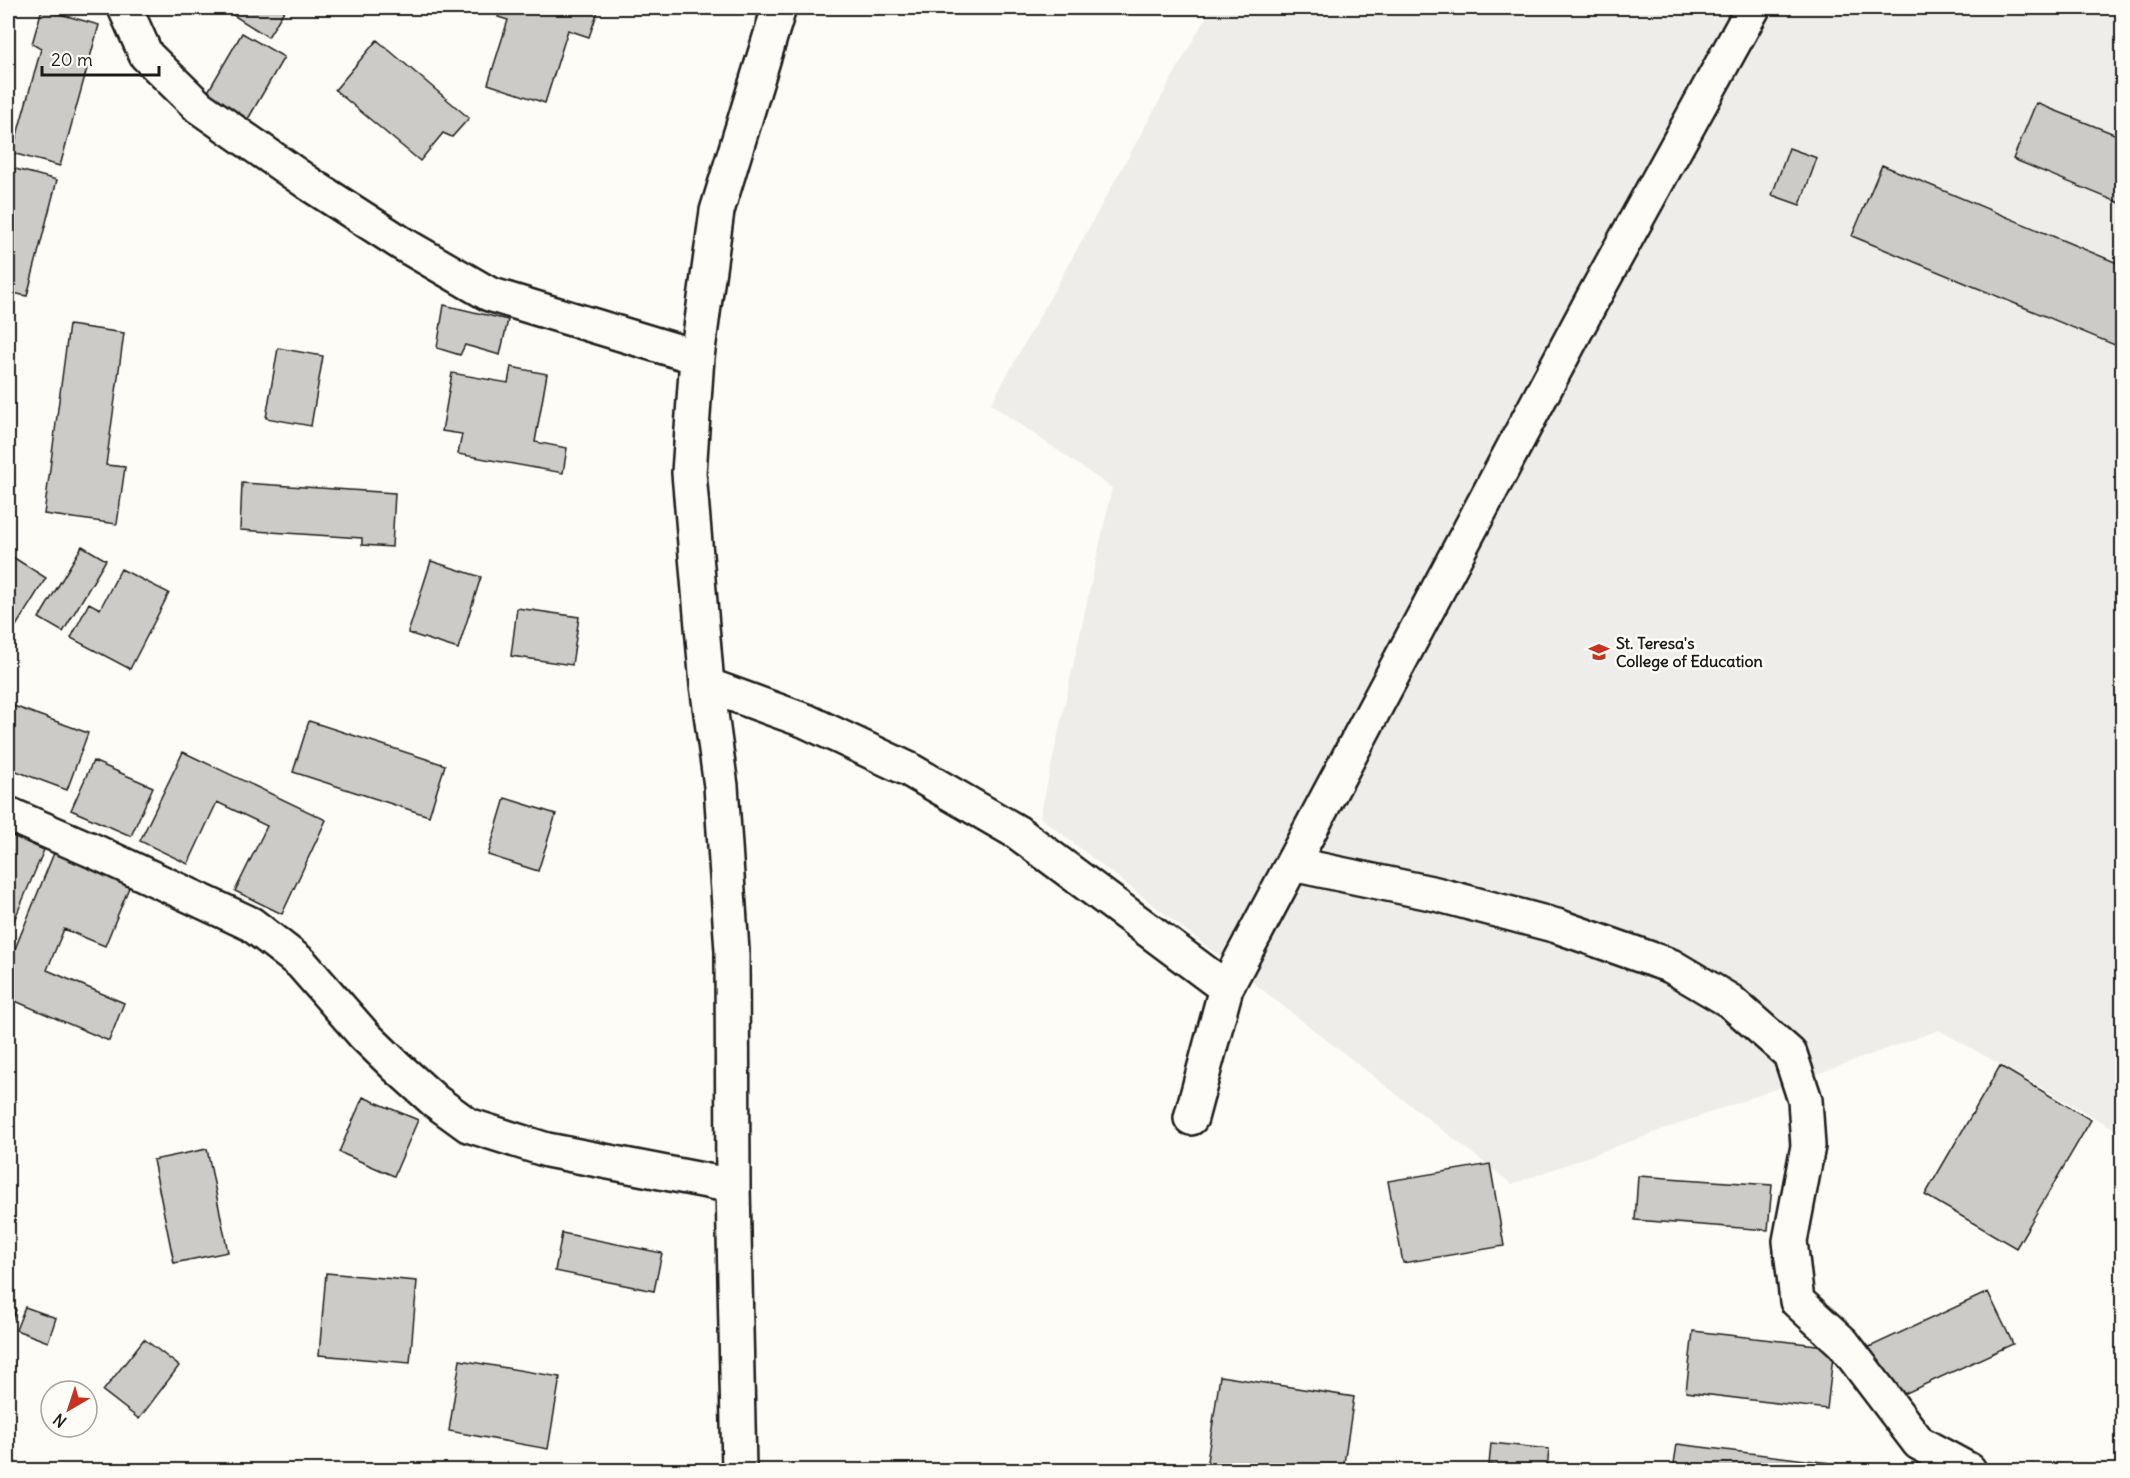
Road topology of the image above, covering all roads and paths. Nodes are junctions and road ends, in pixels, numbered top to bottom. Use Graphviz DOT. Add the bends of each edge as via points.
graph roads {
  1 [pos="125,8"];
  2 [pos="779,8"];
  3 [pos="1753,8"];
  4 [pos="697,357"];
  5 [pos="707,685"];
  6 [pos="8,814"];
  7 [pos="1292,864"];
  8 [pos="1226,988"];
  9 [pos="1191,1118"];
  10 [pos="733,1186"];
  11 [pos="739,1470"];
  12 [pos="1969,1470"];
  1 -- 4 [label="street" via="146,55 199,107 401,243 489,294"];
  2 -- 4 [label="street" via="717,211"];
  3 -- 7 [label="street" via="1592,300"];
  4 -- 5 [label="street" via="689,473"];
  5 -- 8 [label="street" via="806,721 908,770 1007,827"];
  5 -- 10 [label="street" via="721,786 732,951"];
  6 -- 10 [label="street" via="251,924 301,963 396,1067 468,1125 547,1150"];
  7 -- 8 [label="street"];
  7 -- 12 [label="street" via="1436,894 1546,923 1671,966 1730,1001 1790,1054 1805,1100 1808,1146 1790,1241 1797,1301 1843,1343 1919,1443"];
  8 -- 9 [label="street"];
  10 -- 11 [label="street"];
}
